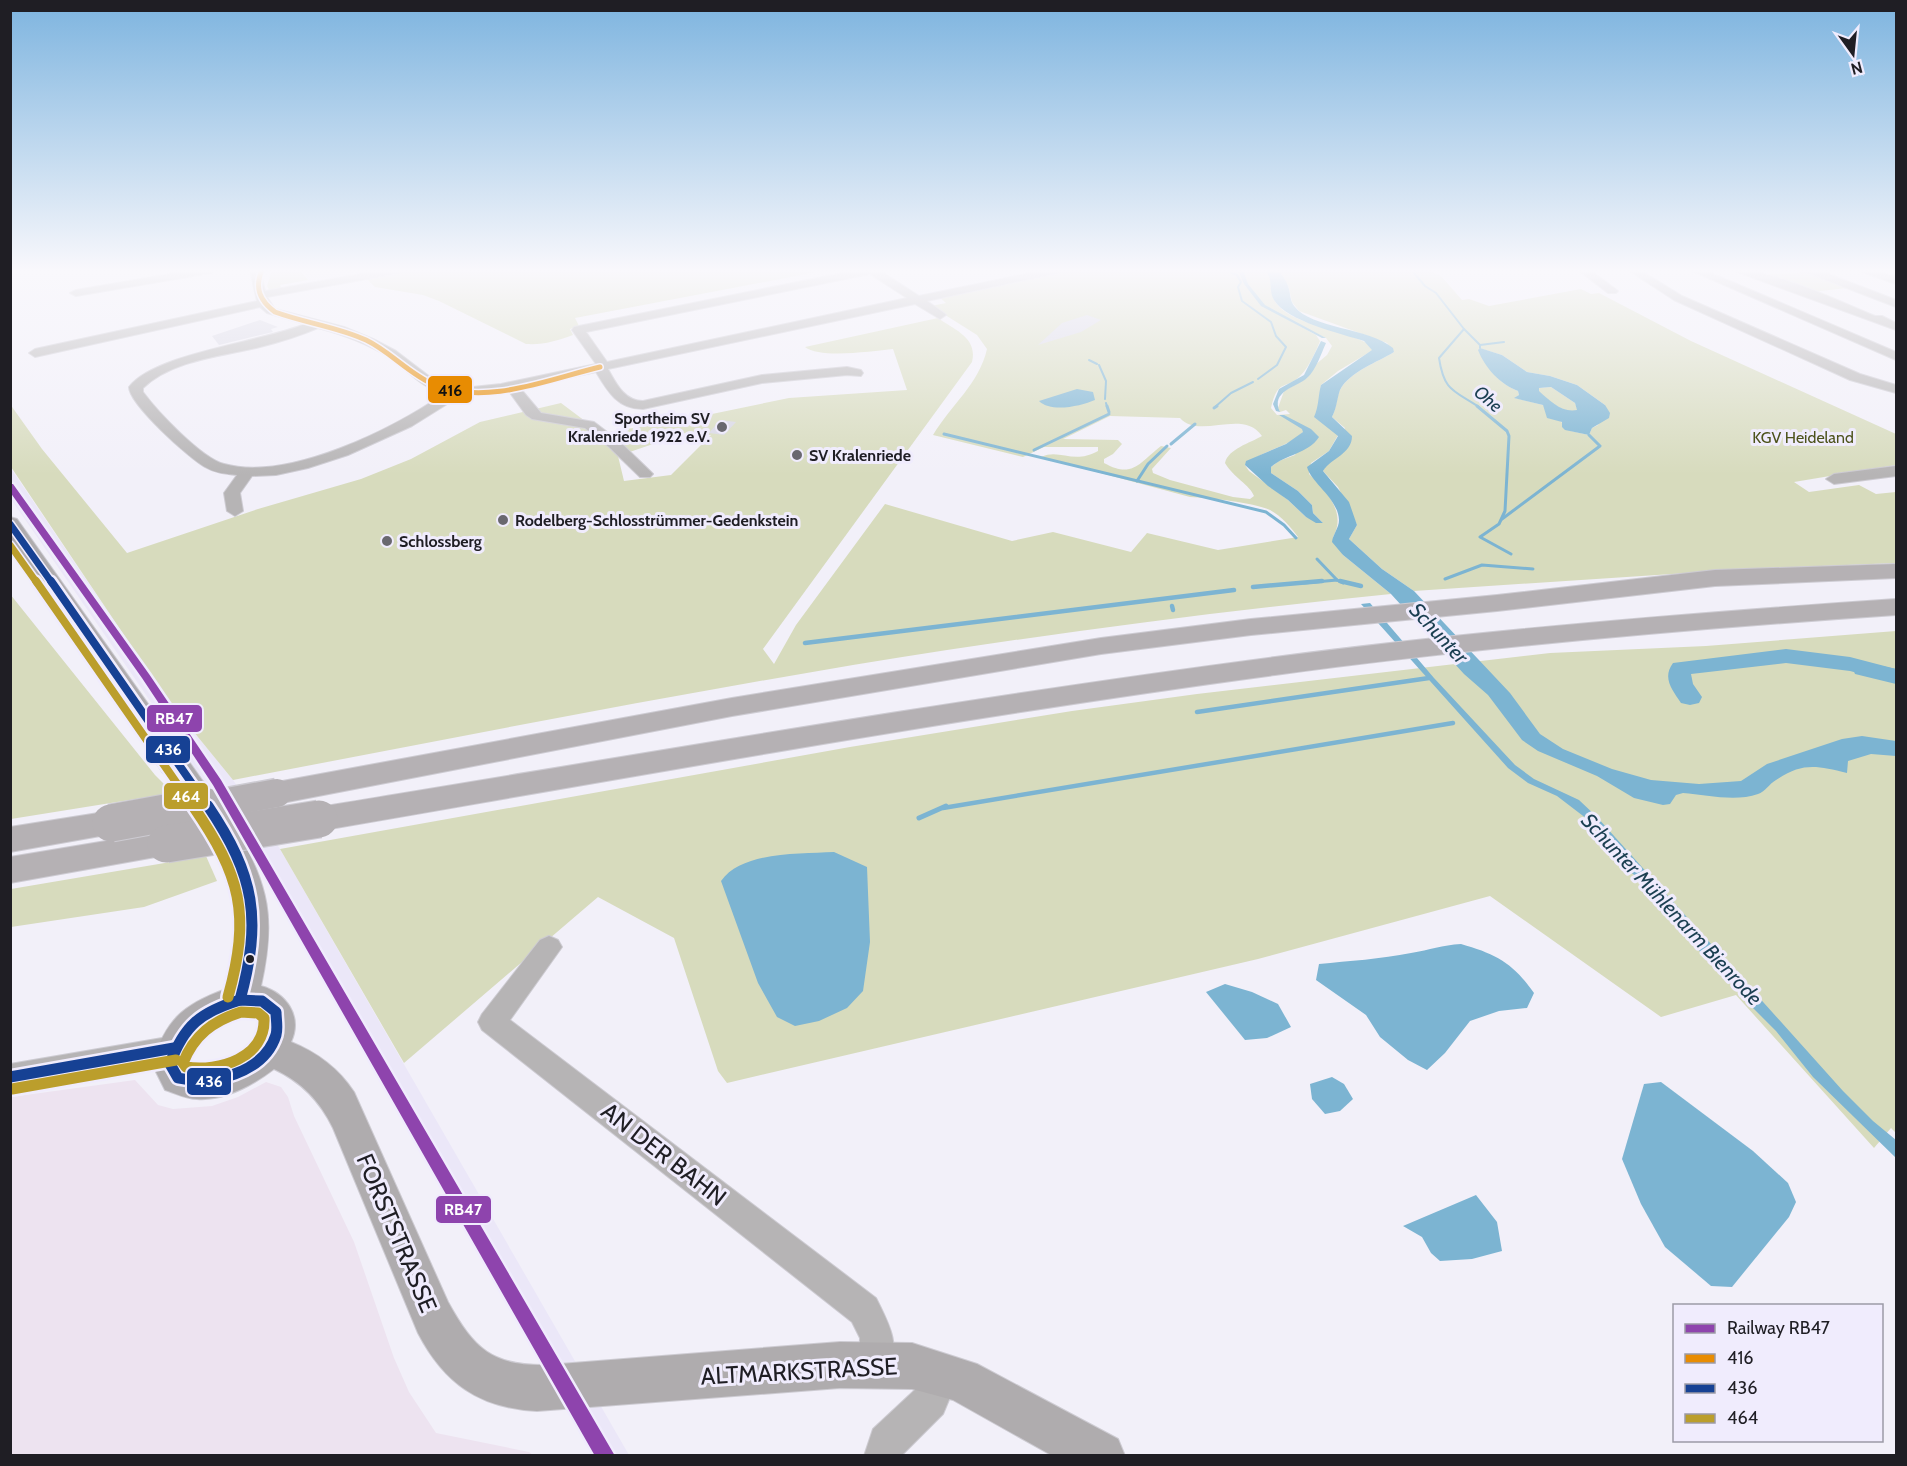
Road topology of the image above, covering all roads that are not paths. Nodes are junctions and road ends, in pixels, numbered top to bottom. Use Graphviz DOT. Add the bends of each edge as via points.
graph roads {
  1 [pos="93,338"];
  2 [pos="275,338"];
  3 [pos="362,338"];
  4 [pos="584,338"];
  5 [pos="735,338"];
  6 [pos="1769,338"];
  7 [pos="1855,338"];
  8 [pos="35,352"];
  9 [pos="1896,356"];
  10 [pos="600,367"];
  11 [pos="856,373"];
  12 [pos="1896,378"];
  13 [pos="512,386"];
  14 [pos="1890,388"];
  15 [pos="456,392"];
  16 [pos="1896,471"];
  17 [pos="247,472"];
  18 [pos="645,474"];
  19 [pos="1834,479"];
  20 [pos="235,511"];
  21 [pos="10,523"];
  22 [pos="1896,571"];
  23 [pos="1896,584"];
  24 [pos="1497,603"];
  25 [pos="1896,607"];
  26 [pos="1896,622"];
  27 [pos="1539,642"];
  28 [pos="10,840"];
  29 [pos="10,870"];
  30 [pos="549,947"];
  31 [pos="240,1000"];
  32 [pos="174,1048"];
  33 [pos="266,1050"];
  34 [pos="10,1077"];
  35 [pos="876,1364"];
  36 [pos="942,1373"];
  37 [pos="547,1388"];
  38 [pos="882,1455"];
  39 [pos="1101,1455"];
  1 -- 8 [label="street"];
  2 -- 17 [label="street" via="164,369 145,377 135,387 142,401 207,463"];
  3 -- 15 [label="street" via="376,344 434,386"];
  4 -- 10 [label="street" via="598,355"];
  5 -- 10 [label="street"];
  6 -- 14 [label="street" via="1855,377"];
  7 -- 9 [label="street"];
  10 -- 11 [label="street" via="623,399 639,405 771,378"];
  10 -- 13 [label="street"];
  12 -- 14 [label="street"];
  13 -- 15 [label="street"];
  13 -- 18 [label="street" via="537,416 589,425"];
  15 -- 17 [label="street" via="409,424 357,446 293,466"];
  16 -- 19 [label="street"];
  17 -- 20 [label="street" via="232,493"];
  21 -- 31 [label="main road" via="194,787 246,878 254,915 250,959"];
  22 -- 24 [label="highway" via="1715,578"];
  23 -- 24 [label="highway" via="1672,591"];
  24 -- 28 [label="highway, bridge" via="1331,618 1101,646 885,680"];
  25 -- 27 [label="highway" via="1687,622"];
  26 -- 27 [label="highway"];
  27 -- 29 [label="highway, bridge" via="1368,660 1200,687 1162,682"];
  30 -- 35 [label="street, AN DER BAHN" via="492,1022 864,1310 877,1337"];
  31 -- 32 [label="main road" via="201,1017 186,1029"];
  31 -- 33 [label="main road" via="262,1001 276,1012 278,1029"];
  32 -- 33 [label="main road" via="171,1067 182,1081 192,1084 232,1077"];
  32 -- 34 [label="street"];
  33 -- 37 [label="main road, FORSTSTRASSE" via="309,1069 335,1095 431,1314 456,1354 487,1378 527,1389"];
  35 -- 36 [label="main road, ALTMARKSTRASSE"];
  35 -- 37 [label="main road, ALTMARKSTRASSE"];
  36 -- 38 [label="street" via="930,1401 886,1442"];
  36 -- 39 [label="main road, ALTMARKSTRASSE"];
}
